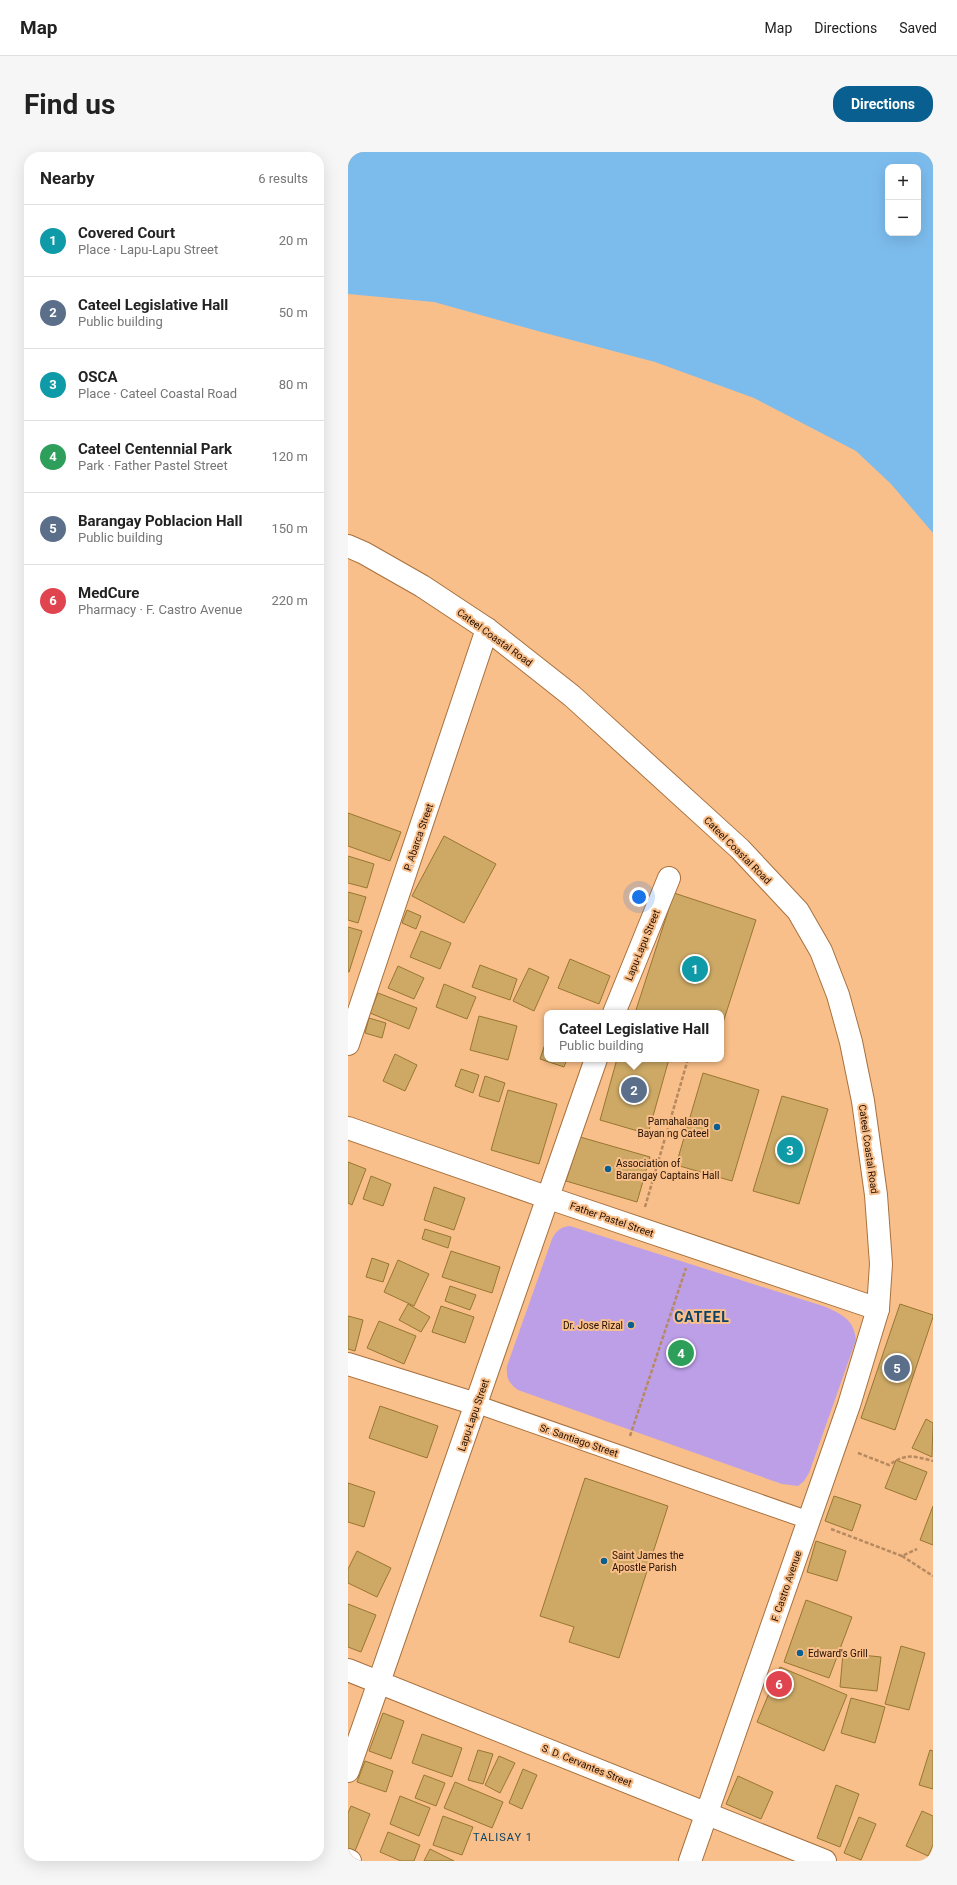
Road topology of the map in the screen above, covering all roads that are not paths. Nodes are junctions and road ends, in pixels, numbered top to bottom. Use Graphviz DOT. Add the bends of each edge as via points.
graph roads {
  1 [pos="348,546"];
  2 [pos="487,629"];
  3 [pos="669,878"];
  4 [pos="615,1010"];
  5 [pos="348,1044"];
  6 [pos="595,1062"];
  7 [pos="348,1128"];
  8 [pos="549,1198"];
  9 [pos="878,1309"];
  10 [pos="348,1364"];
  11 [pos="476,1404"];
  12 [pos="808,1520"];
  13 [pos="348,1670"];
  14 [pos="379,1682"];
  15 [pos="348,1771"];
  16 [pos="706,1813"];
  17 [pos="690,1861"];
  18 [pos="825,1861"];
  1 -- 2 [label="street, Cateel Coastal Road" via="422,586"];
  2 -- 5 [label="street, P. Abarca Street"];
  2 -- 9 [label="street, Cateel Coastal Road" via="572,696 740,849 798,911 821,951 838,995 851,1042 876,1195 881,1264"];
  3 -- 4 [label="street, Lapu-Lapu Street"];
  6 -- 8 [label="street, Lapu-Lapu Street"];
  7 -- 8 [label="street, Father Pastel Street"];
  8 -- 9 [label="street, Father Pastel Street"];
  8 -- 11 [label="street, Lapu-Lapu Street"];
  9 -- 12 [label="street, F. Castro Avenue"];
  10 -- 11 [label="street, Sr. Santiago Street"];
  11 -- 12 [label="street, Sr. Santiago Street"];
  11 -- 14 [label="street, Lapu-Lapu Street"];
  12 -- 16 [label="street, F. Castro Avenue"];
  13 -- 14 [label="street, S. D. Cervantes Street"];
  14 -- 15 [label="street, Lapu-Lapu Street"];
  14 -- 16 [label="street, S. D. Cervantes Street"];
  16 -- 17 [label="street, F. Castro Avenue"];
  16 -- 18 [label="street, S. D. Cervantes Street"];
}
